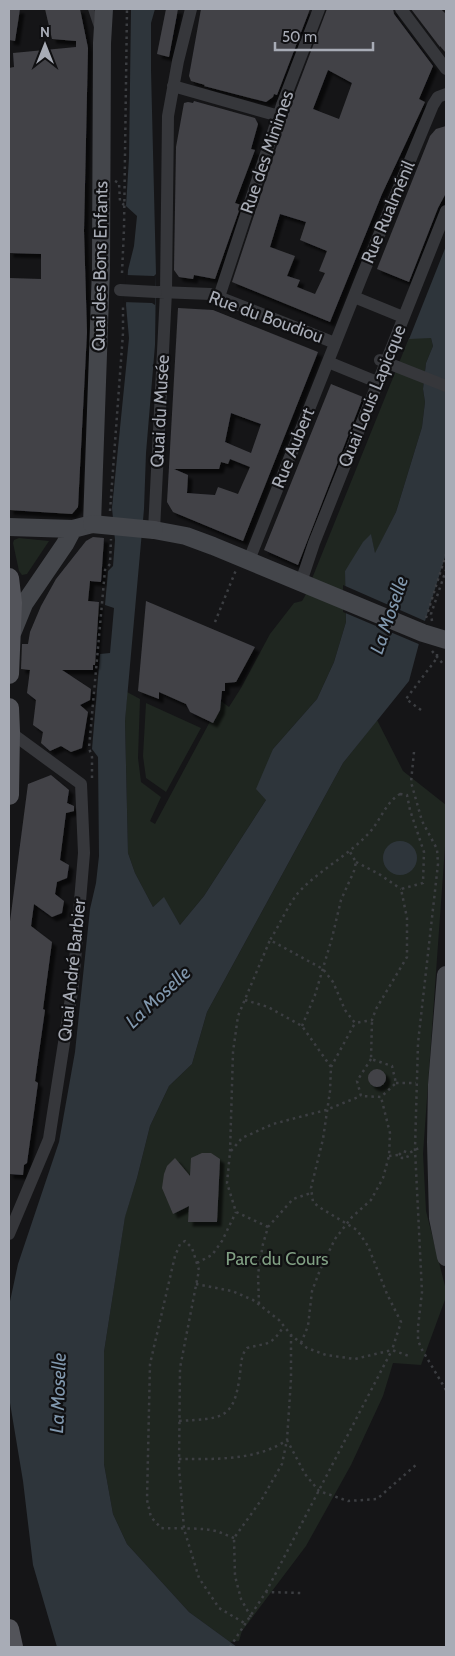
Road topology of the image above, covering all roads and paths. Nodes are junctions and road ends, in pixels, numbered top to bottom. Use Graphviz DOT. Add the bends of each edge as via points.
graph roads {
  1 [pos="91,9"];
  2 [pos="104,9"];
  3 [pos="126,9"];
  4 [pos="191,9"];
  5 [pos="318,9"];
  6 [pos="401,9"];
  7 [pos="102,43"];
  8 [pos="446,69"];
  9 [pos="174,86"];
  10 [pos="446,94"];
  11 [pos="278,116"];
  12 [pos="120,183"];
  13 [pos="124,205"];
  14 [pos="446,211"];
  15 [pos="122,273"];
  16 [pos="100,289"];
  17 [pos="161,292"];
  18 [pos="219,297"];
  19 [pos="354,297"];
  20 [pos="123,305"];
  21 [pos="403,317"];
  22 [pos="336,340"];
  23 [pos="383,361"];
  24 [pos="328,362"];
  25 [pos="377,382"];
  26 [pos="446,386"];
  27 [pos="110,509"];
  28 [pos="92,524"];
  29 [pos="9,527"];
  30 [pos="73,529"];
  31 [pos="154,530"];
  32 [pos="111,541"];
  33 [pos="446,554"];
  34 [pos="245,558"];
  35 [pos="9,578"];
  36 [pos="301,582"];
  37 [pos="215,622"];
  38 [pos="426,634"];
  39 [pos="10,637"];
  40 [pos="446,640"];
  41 [pos="444,665"];
  42 [pos="9,674"];
  43 [pos="9,708"];
  44 [pos="10,732"];
  45 [pos="414,752"];
  46 [pos="92,783"];
  47 [pos="414,792"];
  48 [pos="9,795"];
  49 [pos="407,795"];
  50 [pos="350,852"];
  51 [pos="356,862"];
  52 [pos="401,889"];
  53 [pos="270,940"];
  54 [pos="323,969"];
  55 [pos="446,975"];
  56 [pos="245,1000"];
  57 [pos="372,1020"];
  58 [pos="355,1023"];
  59 [pos="302,1026"];
  60 [pos="371,1059"];
  61 [pos="331,1067"];
  62 [pos="396,1083"];
  63 [pos="416,1083"];
  64 [pos="361,1096"];
  65 [pos="381,1097"];
  66 [pos="326,1110"];
  67 [pos="441,1139"];
  68 [pos="415,1149"];
  69 [pos="230,1152"];
  70 [pos="409,1153"];
  71 [pos="399,1155"];
  72 [pos="389,1156"];
  73 [pos="312,1193"];
  74 [pos="236,1212"];
  75 [pos="347,1224"];
  76 [pos="268,1227"];
  77 [pos="9,1234"];
  78 [pos="446,1257"];
  79 [pos="197,1264"];
  80 [pos="196,1284"];
  81 [pos="259,1304"];
  82 [pos="284,1326"];
  83 [pos="291,1335"];
  84 [pos="301,1343"];
  85 [pos="392,1350"];
  86 [pos="409,1356"];
  87 [pos="446,1390"];
  88 [pos="179,1421"];
  89 [pos="287,1440"];
  90 [pos="179,1459"];
  91 [pos="417,1464"];
  92 [pos="319,1490"];
  93 [pos="184,1529"];
  94 [pos="234,1538"];
  95 [pos="266,1592"];
  96 [pos="301,1593"];
  97 [pos="251,1616"];
  98 [pos="246,1624"];
  99 [pos="9,1629"];
  100 [pos="13,1647"];
  101 [pos="230,1647"];
  1 -- 7 [label="lane"];
  2 -- 7 [label="street, Quai des Bons Enfants"];
  3 -- 13 [label="path"];
  4 -- 9 [label="street, Quai du Musée"];
  5 -- 11 [label="street, Rue des Minimes"];
  6 -- 8 [label="street"];
  7 -- 16 [label="street, Quai des Bons Enfants"];
  9 -- 11 [label="street"];
  9 -- 17 [label="street, Quai du Musée" via="168,116"];
  10 -- 19 [label="street, Rue Rualménil" via="438,97 433,105"];
  11 -- 18 [label="street, Rue des Minimes"];
  12 -- 13 [label="path" via="120,201"];
  13 -- 15 [label="path"];
  14 -- 21 [label="street, Quai Louis Lapicque"];
  16 -- 17 [label="street, Rue du Boudiou, bridge"];
  16 -- 28 [label="street, Quai des Bons Enfants"];
  17 -- 18 [label="street, Rue du Boudiou"];
  17 -- 31 [label="street, Quai du Musée"];
  18 -- 22 [label="street, Rue du Boudiou"];
  19 -- 21 [label="street"];
  19 -- 22 [label="street, Rue Rualménil"];
  20 -- 27 [label="path"];
  21 -- 23 [label="street, Quai Louis Lapicque"];
  22 -- 24 [label="street, Rue Aubert"];
  23 -- 25 [label="street, Quai Louis Lapicque"];
  23 -- 26 [label="street"];
  24 -- 25 [label="street"];
  24 -- 34 [label="street, Rue Aubert"];
  25 -- 36 [label="street, Quai Louis Lapicque"];
  28 -- 30 [label="street"];
  28 -- 31 [label="street, bridge"];
  29 -- 30 [label="street"];
  30 -- 39 [label="street" via="24,604"];
  31 -- 34 [label="street" via="186,536"];
  32 -- 46 [label="path" via="110,564 105,570 89,748"];
  33 -- 38 [label="path"];
  34 -- 36 [label="street"];
  34 -- 37 [label="path"];
  35 -- 39 [label="main road" via="12,602"];
  36 -- 38 [label="street"];
  38 -- 40 [label="street"];
  38 -- 41 [label="path"];
  39 -- 42 [label="main road"];
  43 -- 44 [label="main road"];
  44 -- 48 [label="main road"];
  44 -- 77 [label="street, Quai André Barbier" via="81,784 84,853 73,984 49,1138"];
  45 -- 47 [label="path" via="411,782"];
  47 -- 49 [label="path"];
  47 -- 63 [label="path" via="422,822 437,849 438,864"];
  49 -- 50 [label="path" via="400,794 392,799 370,832"];
  49 -- 52 [label="path" via="424,852 423,883"];
  50 -- 51 [label="path"];
  50 -- 53 [label="path" via="298,894"];
  51 -- 52 [label="path"];
  51 -- 54 [label="path" via="341,900"];
  52 -- 57 [label="path" via="407,918 407,957"];
  53 -- 54 [label="path"];
  53 -- 56 [label="path"];
  54 -- 58 [label="path"];
  54 -- 59 [label="path"];
  55 -- 67 [label="street" via="437,1085"];
  56 -- 59 [label="path" via="268,1007"];
  56 -- 69 [label="path" via="238,1016 233,1052"];
  57 -- 58 [label="path"];
  57 -- 60 [label="path"];
  58 -- 61 [label="path"];
  59 -- 61 [label="path"];
  60 -- 62 [label="path" via="392,1066"];
  60 -- 64 [label="path" via="357,1080"];
  61 -- 66 [label="path"];
  62 -- 63 [label="path"];
  62 -- 65 [label="path"];
  63 -- 68 [label="path"];
  64 -- 65 [label="path"];
  64 -- 66 [label="path"];
  65 -- 72 [label="path" via="390,1133"];
  66 -- 69 [label="path" via="273,1124 242,1138"];
  66 -- 73 [label="path"];
  67 -- 78 [label="street" via="438,1218"];
  68 -- 70 [label="path"];
  68 -- 87 [label="path" via="422,1292 418,1340"];
  69 -- 74 [label="path" via="227,1183"];
  70 -- 71 [label="path" via="403,1151"];
  70 -- 71 [label="path" via="408,1158"];
  71 -- 72 [label="path"];
  72 -- 75 [label="path" via="383,1178 371,1200"];
  73 -- 75 [label="path" via="313,1202"];
  73 -- 76 [label="path" via="293,1199"];
  74 -- 76 [label="path"];
  74 -- 79 [label="path" via="212,1255"];
  75 -- 84 [label="path" via="335,1239 320,1270"];
  75 -- 85 [label="path" via="368,1246 401,1322"];
  76 -- 81 [label="path" via="258,1274"];
  79 -- 80 [label="path"];
  79 -- 93 [label="path" via="192,1248 185,1241 180,1244 150,1364 147,1500 151,1517 161,1528"];
  80 -- 81 [label="path" via="232,1291"];
  80 -- 88 [label="path" via="180,1368"];
  81 -- 82 [label="path"];
  82 -- 83 [label="path"];
  82 -- 88 [label="path" via="271,1342 245,1351 235,1400 227,1412 219,1417"];
  83 -- 84 [label="path"];
  83 -- 89 [label="path"];
  84 -- 85 [label="path" via="326,1356 356,1359"];
  85 -- 86 [label="path"];
  85 -- 92 [label="path"];
  88 -- 90 [label="path"];
  89 -- 90 [label="path" via="278,1446 246,1455"];
  89 -- 92 [label="path" via="305,1474"];
  89 -- 94 [label="path" via="282,1464"];
  90 -- 93 [label="path"];
  91 -- 92 [label="path" via="377,1499 348,1501"];
  92 -- 95 [label="path"];
  93 -- 94 [label="path" via="217,1531"];
  93 -- 98 [label="path" via="199,1578 219,1608"];
  94 -- 97 [label="path" via="235,1576 241,1599"];
  95 -- 96 [label="path"];
  95 -- 97 [label="path"];
  97 -- 98 [label="path"];
  98 -- 101 [label="path"];
  99 -- 100 [label="main road"];
}
